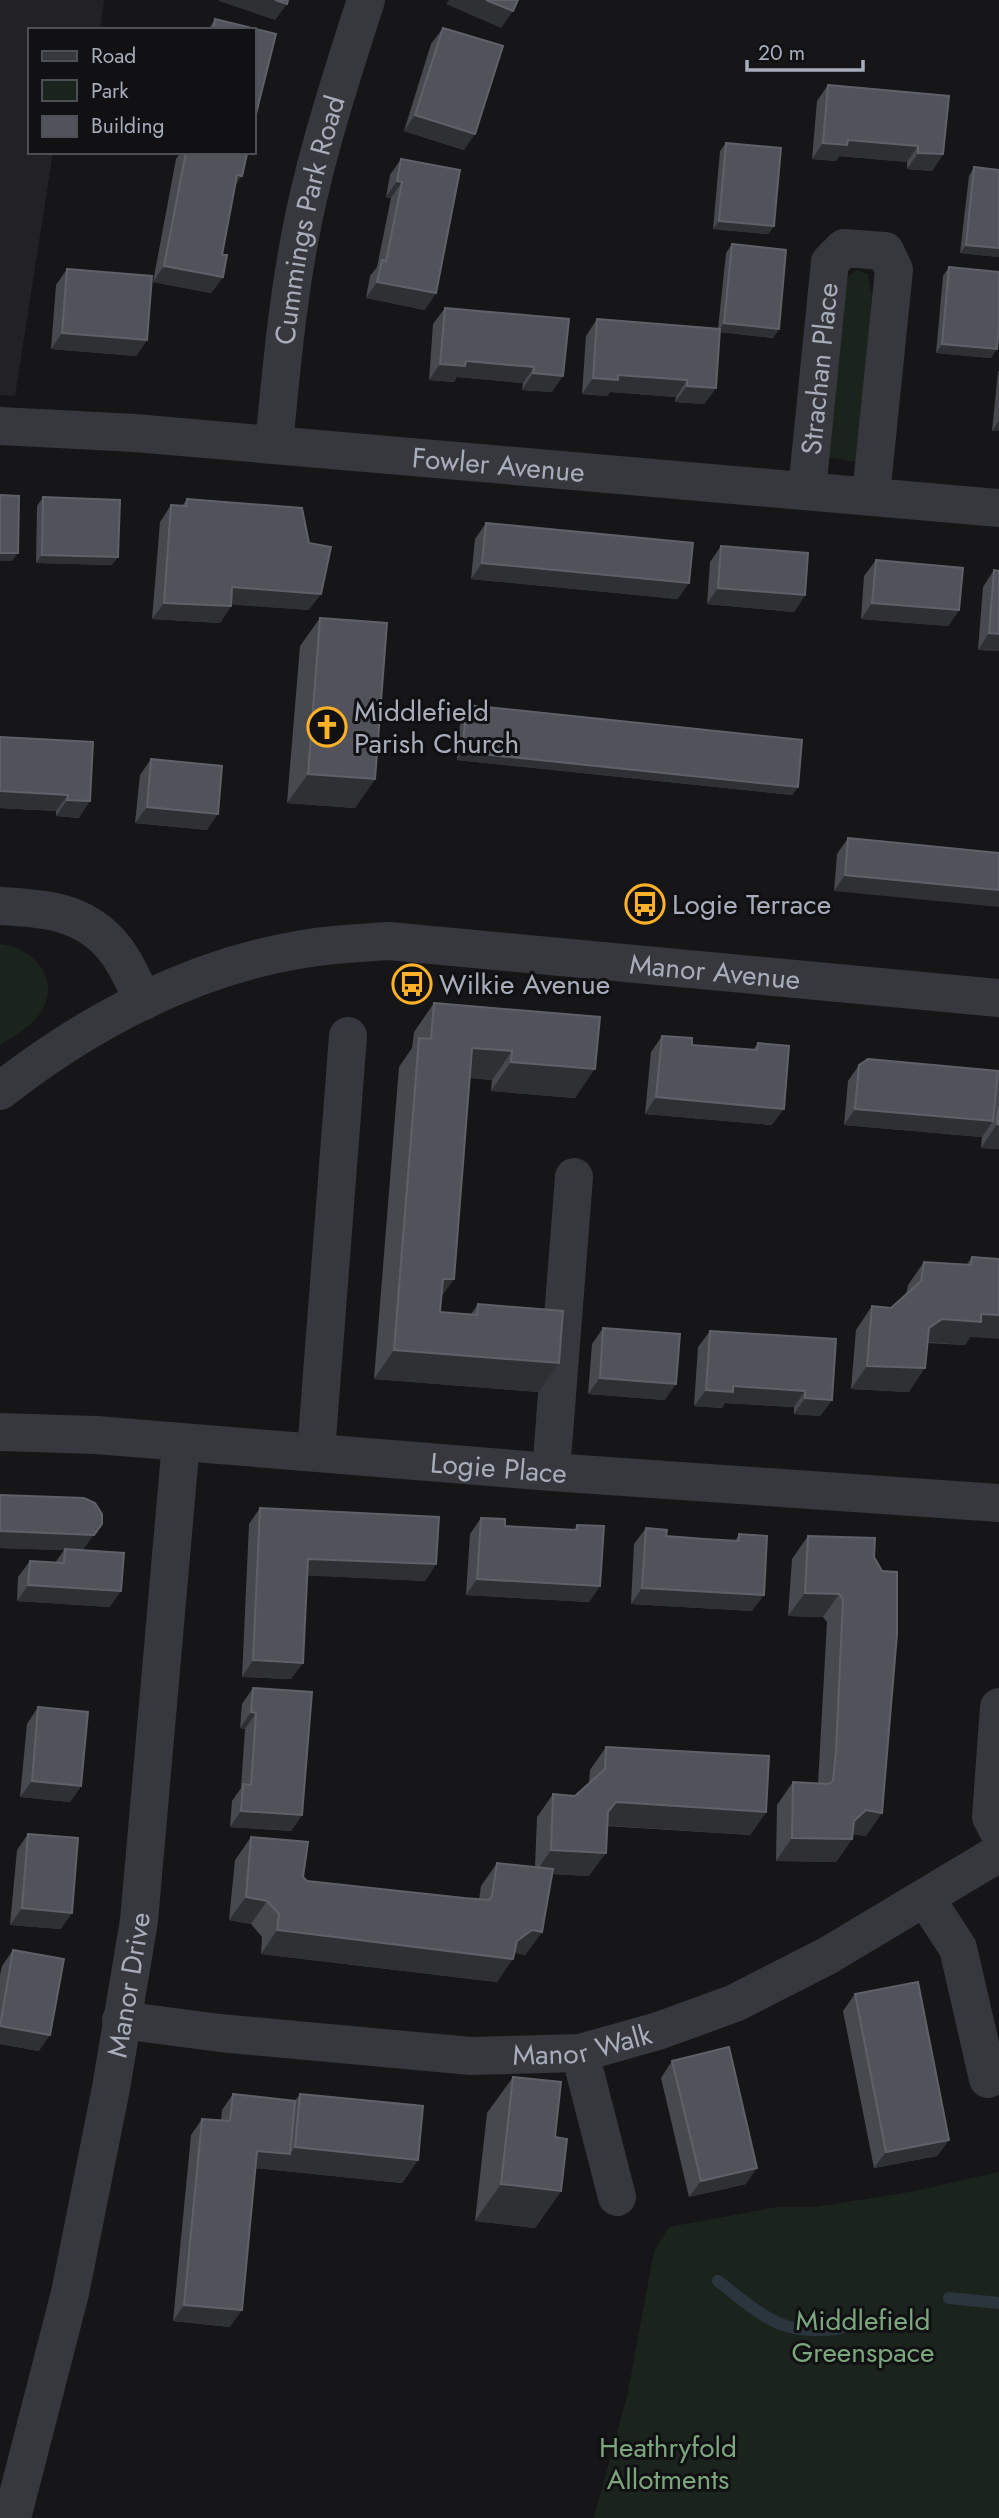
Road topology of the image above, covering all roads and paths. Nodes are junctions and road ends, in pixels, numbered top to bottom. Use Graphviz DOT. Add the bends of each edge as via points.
graph roads {
  1 [pos="366,0"];
  2 [pos="0,426"];
  3 [pos="274,445"];
  4 [pos="807,490"];
  5 [pos="872,495"];
  6 [pos="999,509"];
  7 [pos="0,906"];
  8 [pos="999,998"];
  9 [pos="144,1001"];
  10 [pos="348,1036"];
  11 [pos="0,1091"];
  12 [pos="574,1177"];
  13 [pos="0,1432"];
  14 [pos="181,1442"];
  15 [pos="316,1452"];
  16 [pos="551,1472"];
  17 [pos="999,1503"];
  18 [pos="999,1707"];
  19 [pos="999,1832"];
  20 [pos="999,1853"];
  21 [pos="926,1899"];
  22 [pos="121,2020"];
  23 [pos="580,2053"];
  24 [pos="988,2079"];
  25 [pos="617,2197"];
  26 [pos="12,2518"];
  1 -- 3 [label="street, Cummings Park Road" via="310,191 283,352"];
  2 -- 3 [label="street, Fowler Avenue"];
  3 -- 4 [label="street, Fowler Avenue"];
  4 -- 5 [label="street, Fowler Avenue"];
  4 -- 5 [label="street, Strachan Place" via="830,262 844,247 885,251 894,270"];
  5 -- 6 [label="street, Fowler Avenue"];
  7 -- 9 [label="street" via="49,909 91,927 115,948"];
  8 -- 9 [label="street, Manor Avenue" via="389,941 303,949 199,975"];
  9 -- 11 [label="street, Manor Avenue" via="71,1040"];
  10 -- 15 [label="street"];
  12 -- 16 [label="street"];
  13 -- 14 [label="street, Logie Place"];
  14 -- 15 [label="street, Logie Place"];
  14 -- 22 [label="street, Manor Drive" via="148,1841"];
  15 -- 16 [label="street, Logie Place"];
  16 -- 17 [label="street, Logie Place"];
  18 -- 19 [label="street" via="991,1816"];
  20 -- 21 [label="street, Manor Walk"];
  21 -- 23 [label="street, Manor Walk" via="735,2003"];
  21 -- 24 [label="street" via="958,1948"];
  22 -- 23 [label="street, Manor Walk" via="471,2056"];
  22 -- 26 [label="street, Manor Drive" via="70,2293"];
  23 -- 25 [label="street"];
}
